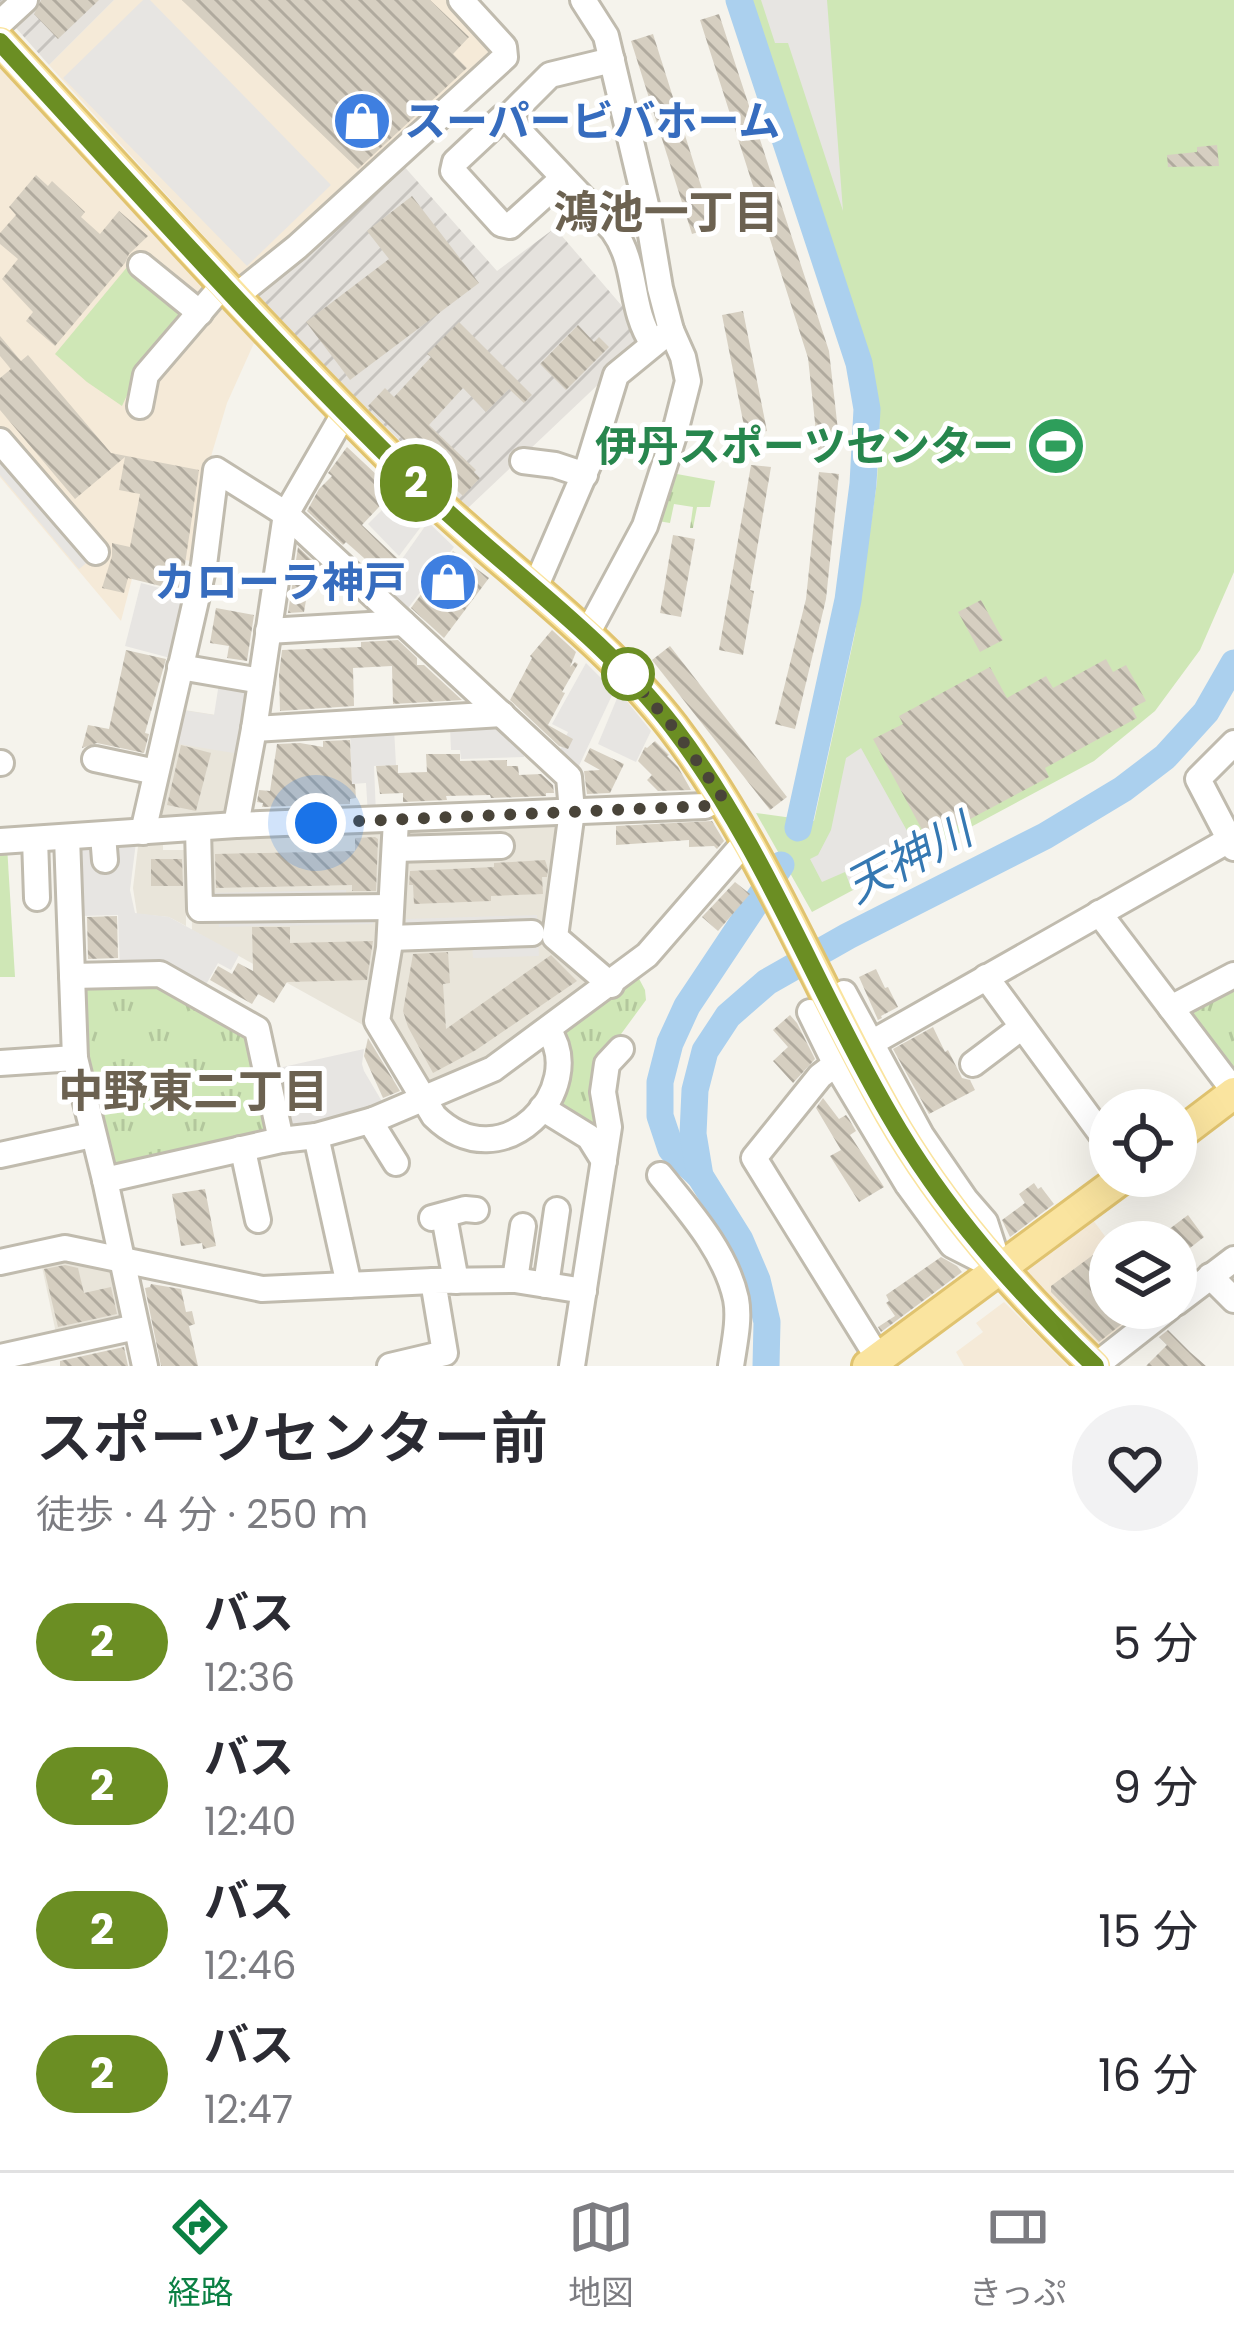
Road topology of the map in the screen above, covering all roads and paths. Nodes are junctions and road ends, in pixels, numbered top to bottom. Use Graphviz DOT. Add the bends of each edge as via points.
graph roads {
  1 [pos="25,0"];
  2 [pos="461,0"];
  3 [pos="583,0"];
  4 [pos="0,23"];
  5 [pos="0,42"];
  6 [pos="612,60"];
  7 [pos="507,118"];
  8 [pos="562,178"];
  9 [pos="646,205"];
  10 [pos="608,225"];
  11 [pos="141,265"];
  12 [pos="230,290"];
  13 [pos="200,313"];
  14 [pos="662,337"];
  15 [pos="140,406"];
  16 [pos="346,412"];
  17 [pos="0,441"];
  18 [pos="523,461"];
  19 [pos="585,475"];
  20 [pos="286,514"];
  21 [pos="96,552"];
  22 [pos="535,589"];
  23 [pos="403,623"];
  24 [pos="268,631"];
  25 [pos="587,634"];
  26 [pos="181,667"];
  27 [pos="261,681"];
  28 [pos="502,714"];
  29 [pos="254,729"];
  30 [pos="1234,743"];
  31 [pos="95,759"];
  32 [pos="156,772"];
  33 [pos="722,797"];
  34 [pos="572,811"];
  35 [pos="396,820"];
  36 [pos="236,825"];
  37 [pos="198,829"];
  38 [pos="143,832"];
  39 [pos="68,837"];
  40 [pos="35,838"];
  41 [pos="1231,840"];
  42 [pos="0,841"];
  43 [pos="746,841"];
  44 [pos="501,846"];
  45 [pos="394,849"];
  46 [pos="37,898"];
  47 [pos="391,907"];
  48 [pos="1099,914"];
  49 [pos="532,933"];
  50 [pos="390,938"];
  51 [pos="1234,975"];
  52 [pos="72,976"];
  53 [pos="986,977"];
  54 [pos="611,985"];
  55 [pos="830,985"];
  56 [pos="1172,1008"];
  57 [pos="810,1012"];
  58 [pos="1022,1027"];
  59 [pos="548,1030"];
  60 [pos="868,1045"];
  61 [pos="621,1049"];
  62 [pos="75,1058"];
  63 [pos="838,1061"];
  64 [pos="0,1064"];
  65 [pos="973,1064"];
  66 [pos="1234,1092"];
  67 [pos="424,1100"];
  68 [pos="542,1108"];
  69 [pos="1089,1118"];
  70 [pos="373,1120"];
  71 [pos="1197,1121"];
  72 [pos="92,1135"];
  73 [pos="316,1136"];
  74 [pos="280,1140"];
  75 [pos="241,1149"];
  76 [pos="0,1155"];
  77 [pos="604,1161"];
  78 [pos="396,1163"];
  79 [pos="660,1175"];
  80 [pos="105,1180"];
  81 [pos="1097,1197"];
  82 [pos="476,1210"];
  83 [pos="557,1210"];
  84 [pos="258,1220"];
  85 [pos="523,1226"];
  86 [pos="120,1259"];
  87 [pos="1234,1259"];
  88 [pos="0,1262"];
  89 [pos="1000,1270"];
  90 [pos="1210,1276"];
  91 [pos="515,1280"];
  92 [pos="444,1281"];
  93 [pos="349,1285"];
  94 [pos="546,1285"];
  95 [pos="1197,1286"];
  96 [pos="584,1292"];
  97 [pos="1234,1300"];
  98 [pos="136,1328"];
  99 [pos="1142,1329"];
  100 [pos="0,1357"];
  101 [pos="873,1362"];
  102 [pos="145,1366"];
  103 [pos="390,1366"];
  104 [pos="572,1366"];
  105 [pos="731,1366"];
  106 [pos="1095,1366"];
  1 -- 4 [label="street"];
  2 -- 12 [label="street" via="505,57 297,248"];
  3 -- 6 [label="street"];
  5 -- 12 [label="main road"];
  6 -- 7 [label="street" via="550,75"];
  6 -- 9 [label="street"];
  7 -- 8 [label="street"];
  7 -- 8 [label="street" via="453,171 501,224 509,226"];
  8 -- 10 [label="street"];
  9 -- 10 [label="street"];
  9 -- 14 [label="street"];
  10 -- 14 [label="street" via="625,246 644,332"];
  11 -- 13 [label="street"];
  12 -- 13 [label="street"];
  12 -- 16 [label="main road"];
  13 -- 15 [label="street" via="146,375"];
  14 -- 19 [label="street" via="616,374"];
  14 -- 25 [label="street" via="683,358 685,398 645,526"];
  16 -- 20 [label="street"];
  16 -- 22 [label="main road"];
  17 -- 21 [label="street"];
  18 -- 19 [label="street"];
  19 -- 22 [label="street"];
  20 -- 23 [label="street"];
  20 -- 24 [label="street"];
  20 -- 26 [label="street" via="216,470"];
  22 -- 25 [label="main road"];
  23 -- 24 [label="street"];
  23 -- 28 [label="street"];
  24 -- 27 [label="street"];
  25 -- 33 [label="main road" via="673,727"];
  26 -- 27 [label="street"];
  26 -- 32 [label="street"];
  27 -- 29 [label="street"];
  28 -- 29 [label="street"];
  28 -- 34 [label="street" via="569,777"];
  29 -- 36 [label="street"];
  30 -- 41 [label="street" via="1198,779"];
  31 -- 32 [label="street"];
  32 -- 38 [label="street"];
  33 -- 34 [label="street" via="705,806"];
  33 -- 43 [label="main road"];
  34 -- 35 [label="street"];
  34 -- 54 [label="street" via="555,937"];
  35 -- 36 [label="street"];
  35 -- 45 [label="street"];
  36 -- 37 [label="street"];
  37 -- 38 [label="street"];
  37 -- 47 [label="street" via="200,909"];
  38 -- 39 [label="street" via="104,848"];
  39 -- 40 [label="street"];
  39 -- 52 [label="street"];
  40 -- 42 [label="street"];
  40 -- 46 [label="street"];
  41 -- 48 [label="street"];
  43 -- 54 [label="street" via="647,956"];
  43 -- 55 [label="main road"];
  44 -- 45 [label="street"];
  45 -- 47 [label="street"];
  47 -- 50 [label="street"];
  48 -- 53 [label="street"];
  48 -- 56 [label="street"];
  49 -- 50 [label="street"];
  50 -- 67 [label="street" via="377,1021"];
  51 -- 56 [label="street"];
  52 -- 62 [label="street"];
  52 -- 74 [label="street" via="160,974 257,1029"];
  53 -- 58 [label="street"];
  53 -- 60 [label="street"];
  54 -- 59 [label="street"];
  55 -- 60 [label="street"];
  55 -- 89 [label="main road" via="862,1065 910,1148"];
  56 -- 66 [label="street"];
  57 -- 63 [label="street"];
  58 -- 65 [label="street"];
  58 -- 69 [label="street"];
  59 -- 67 [label="street" via="493,1069"];
  59 -- 68 [label="street" via="557,1073"];
  60 -- 89 [label="street" via="985,1222"];
  61 -- 77 [label="street" via="607,1064"];
  62 -- 64 [label="street"];
  62 -- 72 [label="street"];
  63 -- 89 [label="street" via="952,1245"];
  63 -- 101 [label="street" via="754,1158"];
  66 -- 71 [label="main road"];
  67 -- 68 [label="street" via="444,1126 480,1140 505,1138"];
  67 -- 70 [label="street"];
  68 -- 77 [label="street" via="589,1137"];
  70 -- 73 [label="street"];
  70 -- 78 [label="street"];
  72 -- 76 [label="street"];
  72 -- 80 [label="street"];
  73 -- 74 [label="street"];
  73 -- 93 [label="street"];
  74 -- 75 [label="street"];
  75 -- 80 [label="street"];
  75 -- 84 [label="street"];
  77 -- 96 [label="street"];
  79 -- 105 [label="street" via="729,1279 736,1301"];
  80 -- 86 [label="street"];
  81 -- 89 [label="main road"];
  82 -- 92 [label="street" via="437,1217"];
  83 -- 94 [label="street"];
  85 -- 91 [label="street"];
  86 -- 88 [label="street" via="65,1248"];
  86 -- 93 [label="street" via="262,1289"];
  86 -- 98 [label="street"];
  87 -- 90 [label="street"];
  89 -- 101 [label="main road"];
  89 -- 106 [label="main road"];
  90 -- 95 [label="street"];
  90 -- 97 [label="street"];
  91 -- 92 [label="street"];
  91 -- 94 [label="street"];
  92 -- 93 [label="street"];
  92 -- 103 [label="street" via="445,1353"];
  94 -- 96 [label="street"];
  96 -- 104 [label="street"];
  98 -- 100 [label="street"];
  98 -- 102 [label="street"];
  99 -- 106 [label="street"];
}
